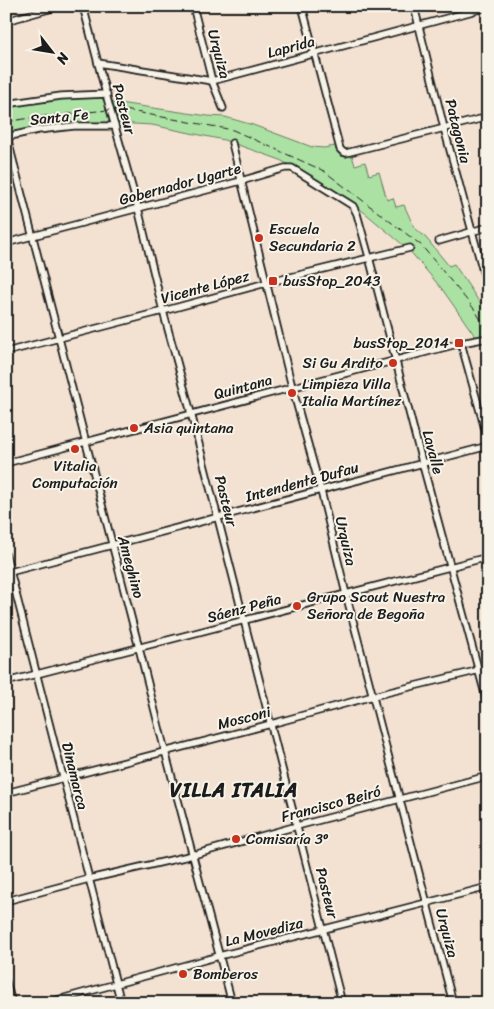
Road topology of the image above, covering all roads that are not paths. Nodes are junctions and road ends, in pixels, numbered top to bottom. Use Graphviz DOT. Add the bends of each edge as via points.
graph roads {
  1 [pos="60,6"];
  2 [pos="83,6"];
  3 [pos="193,6"];
  4 [pos="302,6"];
  5 [pos="414,6"];
  6 [pos="488,7"];
  7 [pos="6,21"];
  8 [pos="420,26"];
  9 [pos="314,54"];
  10 [pos="98,64"];
  11 [pos="212,81"];
  12 [pos="107,94"];
  13 [pos="6,104"];
  14 [pos="223,108"];
  15 [pos="488,117"];
  16 [pos="115,126"];
  17 [pos="444,128"];
  18 [pos="6,137"];
  19 [pos="232,143"];
  20 [pos="242,181"];
  21 [pos="353,206"];
  22 [pos="138,208"];
  23 [pos="488,227"];
  24 [pos="471,232"];
  25 [pos="33,237"];
  26 [pos="439,242"];
  27 [pos="6,243"];
  28 [pos="410,248"];
  29 [pos="369,258"];
  30 [pos="266,283"];
  31 [pos="488,290"];
  32 [pos="163,311"];
  33 [pos="58,338"];
  34 [pos="488,338"];
  35 [pos="461,343"];
  36 [pos="6,352"];
  37 [pos="396,360"];
  38 [pos="292,387"];
  39 [pos="191,413"];
  40 [pos="488,440"];
  41 [pos="86,442"];
  42 [pos="488,446"];
  43 [pos="422,462"];
  44 [pos="6,463"];
  45 [pos="321,490"];
  46 [pos="218,518"];
  47 [pos="112,545"];
  48 [pos="6,555"];
  49 [pos="488,557"];
  50 [pos="450,566"];
  51 [pos="8,572"];
  52 [pos="346,594"];
  53 [pos="244,621"];
  54 [pos="140,648"];
  55 [pos="488,668"];
  56 [pos="479,670"];
  57 [pos="37,674"];
  58 [pos="6,682"];
  59 [pos="373,696"];
  60 [pos="488,705"];
  61 [pos="271,724"];
  62 [pos="165,751"];
  63 [pos="488,776"];
  64 [pos="63,778"];
  65 [pos="6,793"];
  66 [pos="400,799"];
  67 [pos="296,826"];
  68 [pos="193,855"];
  69 [pos="89,879"];
  70 [pos="488,887"];
  71 [pos="6,901"];
  72 [pos="426,903"];
  73 [pos="323,930"];
  74 [pos="219,956"];
  75 [pos="6,982"];
  76 [pos="115,983"];
  77 [pos="488,999"];
  78 [pos="12,1003"];
  79 [pos="46,1003"];
  80 [pos="121,1003"];
  81 [pos="232,1003"];
  82 [pos="342,1003"];
  83 [pos="453,1003"];
  84 [pos="472,1003"];
  1 -- 7 [label="street"];
  2 -- 10 [label="street, Pasteur"];
  3 -- 11 [label="street, Urquiza"];
  4 -- 9 [label="street"];
  5 -- 8 [label="street, Patagonia"];
  6 -- 8 [label="street, Laprida"];
  8 -- 9 [label="street, Laprida"];
  8 -- 17 [label="street, Patagonia"];
  9 -- 11 [label="street, Laprida"];
  9 -- 17 [label="street" via="342,152"];
  10 -- 11 [label="street, Laprida"];
  10 -- 12 [label="street, Pasteur"];
  11 -- 14 [label="street, Urquiza"];
  12 -- 13 [label="street" via="61,96"];
  12 -- 16 [label="street, Pasteur"];
  15 -- 17 [label="street"];
  16 -- 18 [label="street, Santa Fe" via="74,126"];
  16 -- 22 [label="street, Pasteur"];
  17 -- 24 [label="street, Patagonia"];
  18 -- 25 [label="street, Ameghino"];
  19 -- 20 [label="street, Urquiza"];
  20 -- 21 [label="street, Gobernador Ugarte" via="292,168"];
  20 -- 22 [label="street, Gobernador Ugarte"];
  20 -- 30 [label="street, Urquiza"];
  21 -- 29 [label="street, Lavalle"];
  22 -- 25 [label="street, Gobernador Ugarte"];
  22 -- 32 [label="street, Pasteur"];
  23 -- 24 [label="street"];
  24 -- 26 [label="street"];
  24 -- 31 [label="street, Patagonia"];
  25 -- 27 [label="street, Gobernador Ugarte"];
  25 -- 33 [label="street, Ameghino"];
  28 -- 29 [label="street, Vicente López"];
  29 -- 30 [label="street, Vicente López"];
  29 -- 37 [label="street, Lavalle"];
  30 -- 32 [label="street, Vicente López"];
  30 -- 38 [label="street, Urquiza"];
  32 -- 33 [label="street, Vicente López"];
  32 -- 39 [label="street, Pasteur"];
  33 -- 36 [label="street, Vicente López"];
  33 -- 41 [label="street, Ameghino"];
  34 -- 35 [label="street, Quintana"];
  35 -- 37 [label="street, Quintana"];
  35 -- 40 [label="street"];
  37 -- 38 [label="street, Quintana"];
  37 -- 43 [label="street, Lavalle"];
  38 -- 39 [label="street, Quintana"];
  38 -- 45 [label="street, Urquiza"];
  39 -- 41 [label="street, Quintana"];
  39 -- 46 [label="street, Pasteur"];
  41 -- 44 [label="street, Quintana"];
  41 -- 47 [label="street, Ameghino"];
  42 -- 43 [label="street, Intendente Dufau"];
  43 -- 45 [label="street, Intendente Dufau"];
  43 -- 50 [label="street, Lavalle"];
  45 -- 46 [label="street, Intendente Dufau"];
  45 -- 52 [label="street, Urquiza"];
  46 -- 47 [label="street, Intendente Dufau"];
  46 -- 53 [label="street, Pasteur"];
  47 -- 51 [label="street, Intendente Dufau"];
  47 -- 54 [label="street, Ameghino"];
  48 -- 51 [label="street, Dinamarca"];
  49 -- 50 [label="street, Sáenz Peña"];
  50 -- 52 [label="street, Sáenz Peña"];
  50 -- 56 [label="street, Lavalle"];
  51 -- 57 [label="street, Dinamarca"];
  52 -- 53 [label="street, Sáenz Peña"];
  52 -- 59 [label="street, Urquiza"];
  53 -- 54 [label="street, Sáenz Peña"];
  53 -- 61 [label="street, Pasteur"];
  54 -- 57 [label="street, Sáenz Peña"];
  54 -- 62 [label="street, Ameghino"];
  55 -- 56 [label="street, Mosconi"];
  56 -- 59 [label="street, Mosconi"];
  56 -- 60 [label="street, Lavalle"];
  57 -- 58 [label="street, Sáenz Peña"];
  57 -- 64 [label="street, Dinamarca"];
  59 -- 61 [label="street, Mosconi"];
  59 -- 66 [label="street, Urquiza"];
  61 -- 62 [label="street, Mosconi"];
  61 -- 67 [label="street, Pasteur"];
  62 -- 64 [label="street, Mosconi"];
  62 -- 68 [label="street, Ameghino"];
  63 -- 66 [label="street, Francisco Beiró"];
  64 -- 65 [label="street, Mosconi"];
  64 -- 69 [label="street, Dinamarca"];
  66 -- 67 [label="street, Francisco Beiró"];
  66 -- 72 [label="street, Urquiza"];
  67 -- 68 [label="street, Francisco Beiró"];
  67 -- 73 [label="street, Pasteur"];
  68 -- 69 [label="street, Francisco Beiró"];
  68 -- 74 [label="street, Ameghino"];
  69 -- 71 [label="street, Francisco Beiró"];
  69 -- 76 [label="street, Dinamarca"];
  70 -- 72 [label="street, La Movediza"];
  72 -- 73 [label="street, La Movediza"];
  72 -- 83 [label="street, Urquiza"];
  73 -- 74 [label="street, La Movediza"];
  73 -- 82 [label="street, Pasteur"];
  74 -- 76 [label="street, La Movediza"];
  74 -- 81 [label="street, Ameghino"];
  75 -- 78 [label="street"];
  76 -- 79 [label="street, La Movediza"];
  76 -- 80 [label="street, Dinamarca"];
  77 -- 84 [label="street"];
}
